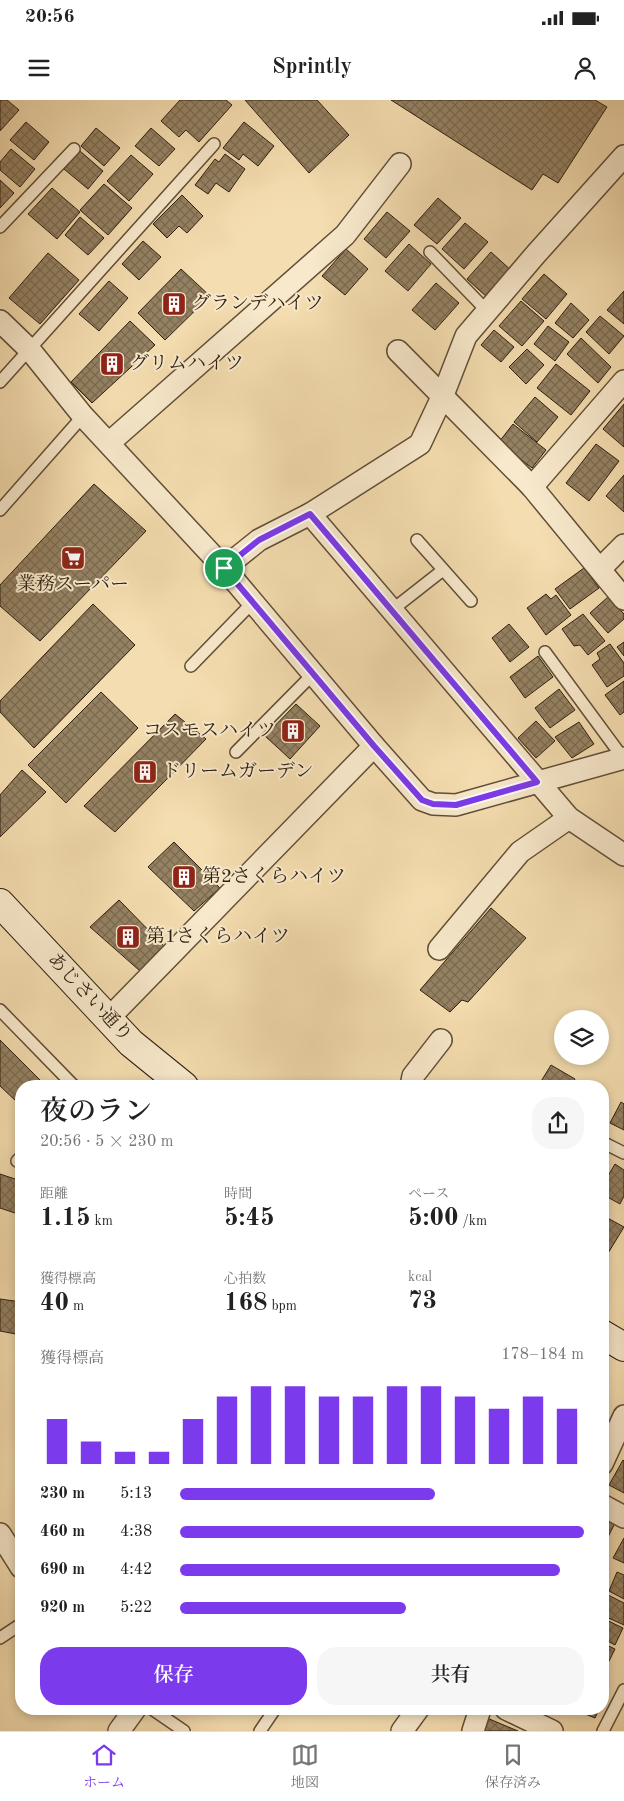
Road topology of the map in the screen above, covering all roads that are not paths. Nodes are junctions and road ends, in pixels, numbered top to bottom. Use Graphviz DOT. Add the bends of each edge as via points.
graph roads {
  1 [pos="214,144"];
  2 [pos="74,149"];
  3 [pos="624,156"];
  4 [pos="400,164"];
  5 [pos="0,227"];
  6 [pos="430,252"];
  7 [pos="487,311"];
  8 [pos="0,321"];
  9 [pos="30,350"];
  10 [pos="398,351"];
  11 [pos="624,381"];
  12 [pos="0,382"];
  13 [pos="443,395"];
  14 [pos="83,416"];
  15 [pos="109,443"];
  16 [pos="532,487"];
  17 [pos="0,510"];
  18 [pos="310,514"];
  19 [pos="417,540"];
  20 [pos="624,545"];
  21 [pos="224,568"];
  22 [pos="600,569"];
  23 [pos="444,570"];
  24 [pos="624,599"];
  25 [pos="471,601"];
  26 [pos="252,602"];
  27 [pos="392,610"];
  28 [pos="545,652"];
  29 [pos="191,666"];
  30 [pos="313,674"];
  31 [pos="374,746"];
  32 [pos="236,752"];
  33 [pos="624,758"];
  34 [pos="537,782"];
  35 [pos="569,818"];
  36 [pos="624,856"];
  37 [pos="0,903"];
  38 [pos="439,949"];
  39 [pos="0,1010"];
  40 [pos="108,1019"];
  41 [pos="441,1040"];
  42 [pos="68,1080"];
  43 [pos="177,1080"];
  44 [pos="412,1080"];
  45 [pos="609,1146"];
  46 [pos="624,1153"];
  47 [pos="609,1338"];
  48 [pos="624,1347"];
  49 [pos="624,1416"];
  50 [pos="609,1449"];
  51 [pos="609,1509"];
  52 [pos="624,1517"];
  53 [pos="0,1534"];
  54 [pos="15,1558"];
  55 [pos="15,1628"];
  56 [pos="0,1638"];
  57 [pos="624,1690"];
  58 [pos="131,1715"];
  59 [pos="161,1715"];
  60 [pos="271,1715"];
  61 [pos="414,1715"];
  62 [pos="478,1715"];
  63 [pos="519,1715"];
  64 [pos="119,1731"];
  65 [pos="184,1731"];
  66 [pos="260,1731"];
  67 [pos="402,1731"];
  68 [pos="473,1731"];
  69 [pos="552,1731"];
  70 [pos="603,1731"];
  1 -- 9 [label="lane"];
  2 -- 5 [label="lane"];
  3 -- 7 [label="street"];
  4 -- 15 [label="street" via="345,235"];
  6 -- 7 [label="lane"];
  7 -- 13 [label="street" via="466,336"];
  8 -- 9 [label="street"];
  9 -- 12 [label="lane"];
  9 -- 14 [label="street"];
  10 -- 13 [label="street"];
  11 -- 16 [label="street"];
  13 -- 16 [label="street"];
  13 -- 18 [label="street" via="420,444"];
  14 -- 15 [label="street"];
  14 -- 17 [label="lane"];
  15 -- 21 [label="street"];
  16 -- 22 [label="street"];
  18 -- 21 [label="street" via="259,540"];
  18 -- 27 [label="street"];
  19 -- 23 [label="lane"];
  20 -- 22 [label="street"];
  21 -- 26 [label="street"];
  22 -- 24 [label="street"];
  23 -- 25 [label="lane"];
  23 -- 27 [label="lane"];
  26 -- 29 [label="lane"];
  26 -- 30 [label="street"];
  27 -- 34 [label="street"];
  28 -- 33 [label="lane"];
  30 -- 31 [label="street"];
  30 -- 32 [label="lane"];
  31 -- 34 [label="street" via="422,800 433,804 456,805"];
  31 -- 40 [label="street"];
  33 -- 34 [label="street"];
  34 -- 35 [label="street"];
  35 -- 36 [label="street"];
  35 -- 38 [label="street" via="520,852"];
  37 -- 40 [label="street, あじさい通り"];
  39 -- 42 [label="lane"];
  40 -- 43 [label="street, あじさい通り"];
  41 -- 44 [label="street"];
  45 -- 46 [label="lane"];
  47 -- 48 [label="street"];
  49 -- 50 [label="street"];
  51 -- 52 [label="street"];
  53 -- 54 [label="street"];
  55 -- 56 [label="lane"];
  57 -- 70 [label="lane"];
  58 -- 64 [label="street"];
  59 -- 65 [label="lane"];
  60 -- 66 [label="lane"];
  61 -- 67 [label="street"];
  62 -- 68 [label="street"];
  63 -- 69 [label="street"];
}
